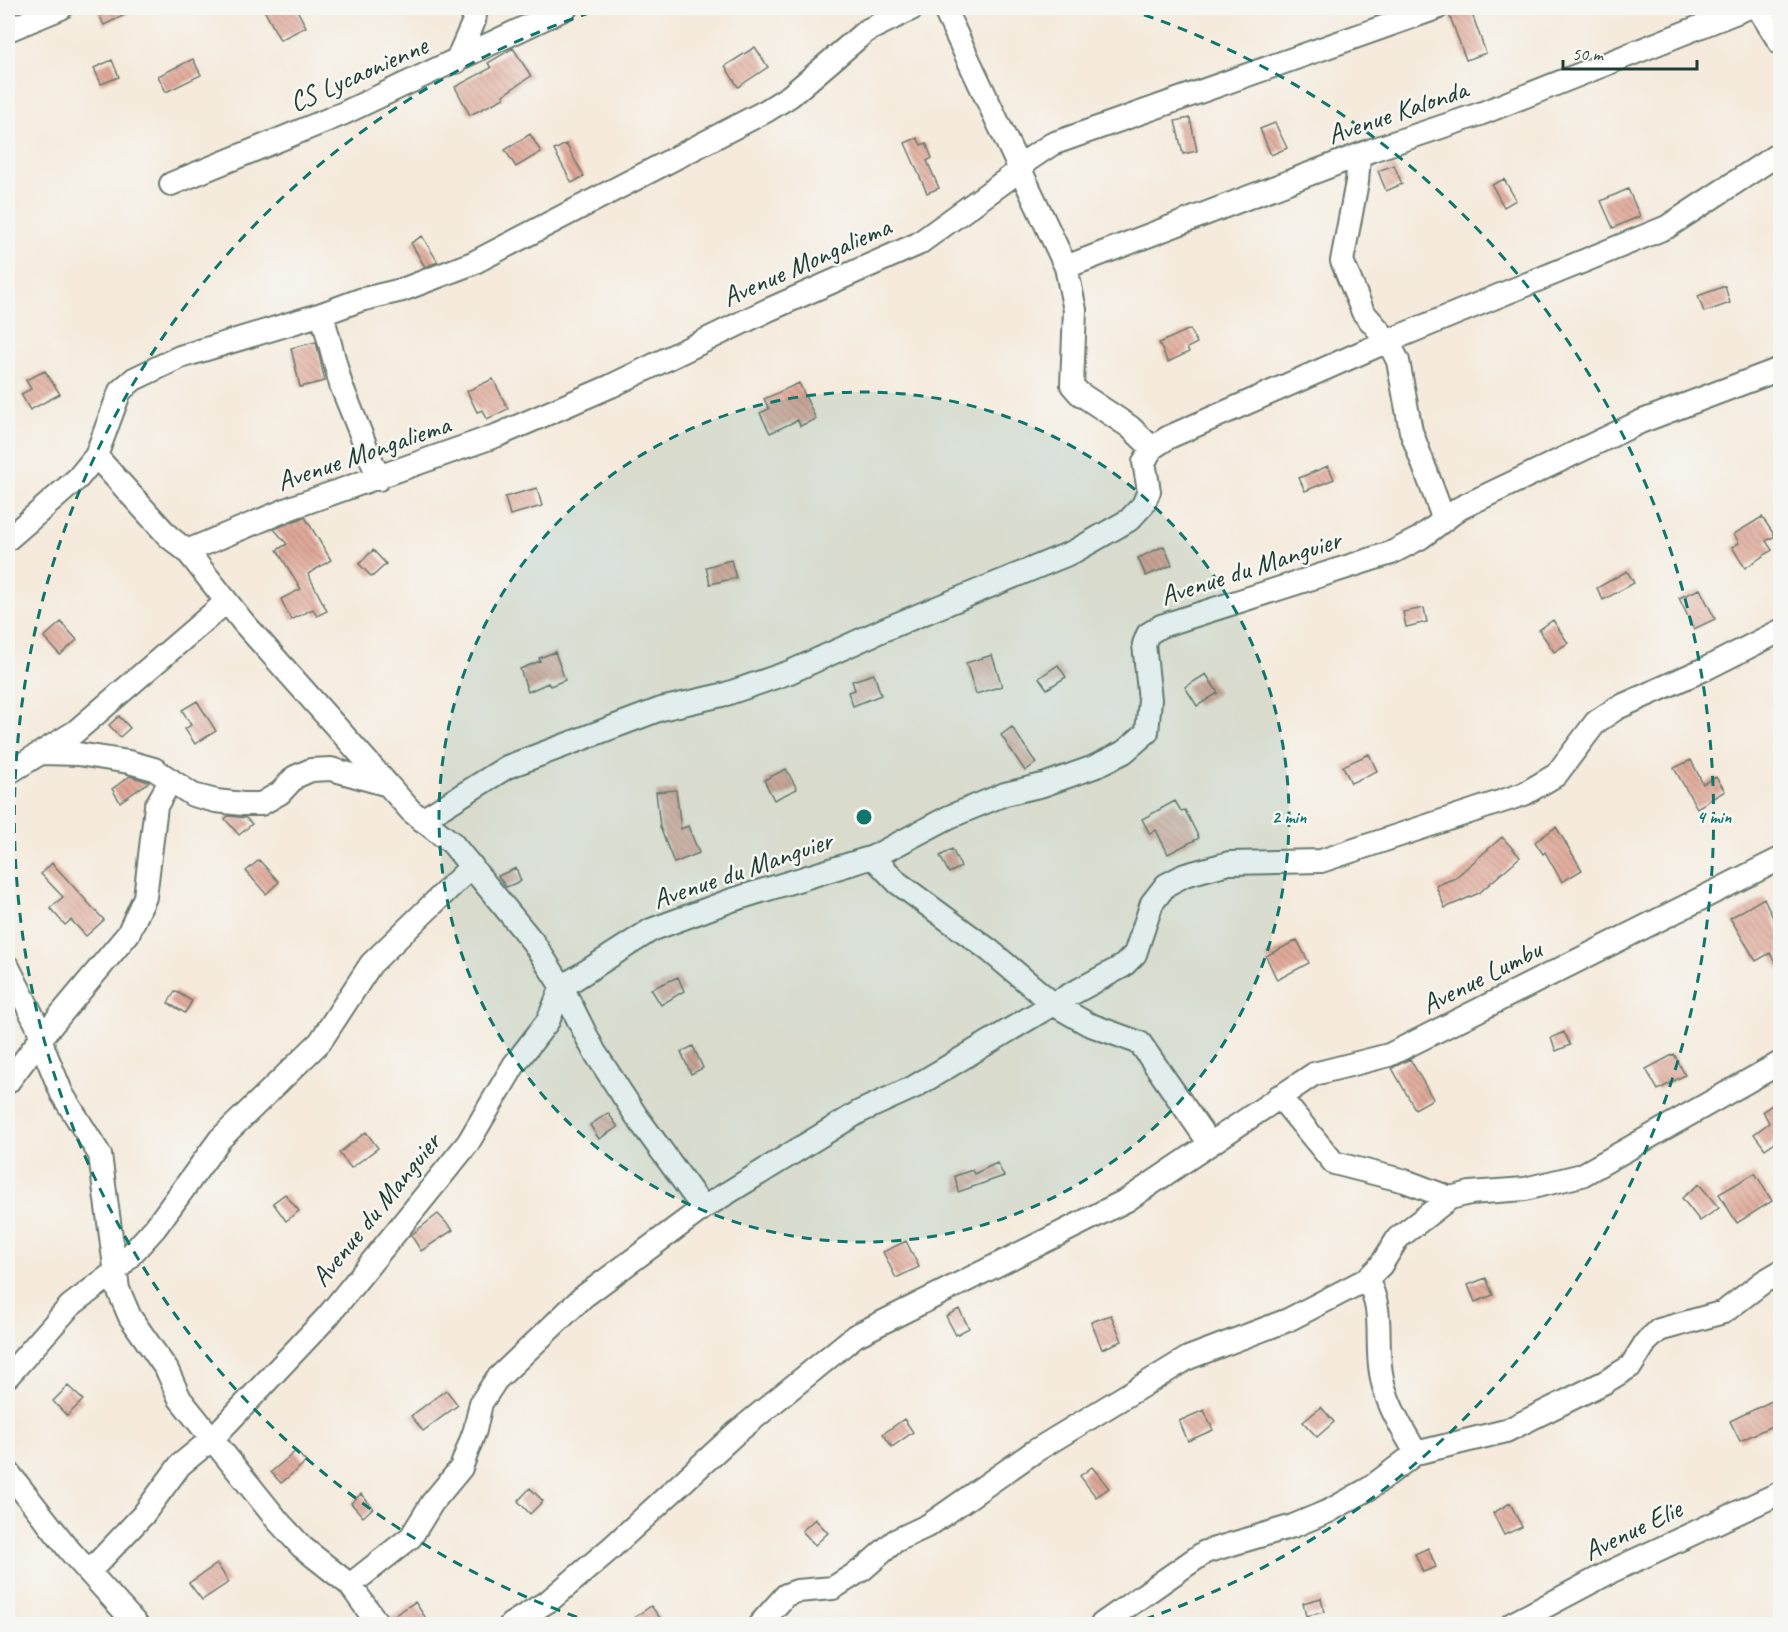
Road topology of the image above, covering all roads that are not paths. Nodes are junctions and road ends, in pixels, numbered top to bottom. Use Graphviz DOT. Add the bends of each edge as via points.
graph roads {
  1 [pos="61,8"];
  2 [pos="476,8"];
  3 [pos="566,8"];
  4 [pos="913,8"];
  5 [pos="944,8"];
  6 [pos="1437,8"];
  7 [pos="1748,8"];
  8 [pos="1758,8"];
  9 [pos="8,30"];
  10 [pos="1780,43"];
  11 [pos="456,62"];
  12 [pos="1780,153"];
  13 [pos="1359,156"];
  14 [pos="1021,168"];
  15 [pos="171,184"];
  16 [pos="1066,267"];
  17 [pos="322,314"];
  18 [pos="1388,341"];
  19 [pos="1780,369"];
  20 [pos="1152,448"];
  21 [pos="96,456"];
  22 [pos="379,479"];
  23 [pos="1444,520"];
  24 [pos="8,539"];
  25 [pos="188,551"];
  26 [pos="226,602"];
  27 [pos="1780,631"];
  28 [pos="42,753"];
  29 [pos="8,773"];
  30 [pos="171,780"];
  31 [pos="388,785"];
  32 [pos="422,820"];
  33 [pos="873,857"];
  34 [pos="1780,859"];
  35 [pos="472,866"];
  36 [pos="8,967"];
  37 [pos="562,987"];
  38 [pos="17,1003"];
  39 [pos="1053,1004"];
  40 [pos="40,1038"];
  41 [pos="1780,1063"];
  42 [pos="8,1082"];
  43 [pos="1279,1096"];
  44 [pos="1210,1144"];
  45 [pos="1450,1198"];
  46 [pos="703,1208"];
  47 [pos="116,1271"];
  48 [pos="1780,1272"];
  49 [pos="1367,1279"];
  50 [pos="8,1376"];
  51 [pos="213,1438"];
  52 [pos="1416,1453"];
  53 [pos="8,1472"];
  54 [pos="1780,1493"];
  55 [pos="90,1571"];
  56 [pos="350,1585"];
  57 [pos="136,1624"];
  58 [pos="378,1624"];
  59 [pos="512,1624"];
  60 [pos="760,1624"];
  61 [pos="1102,1624"];
  62 [pos="1512,1624"];
  1 -- 9 [label="street"];
  2 -- 11 [label="street"];
  3 -- 11 [label="street, CS Lycaonienne"];
  4 -- 17 [label="street" via="866,31 790,96 766,111 554,222 432,279"];
  5 -- 14 [label="street"];
  6 -- 14 [label="street, Avenue Mongaliema" via="1052,144"];
  7 -- 13 [label="street, Avenue Kalonda" via="1480,114"];
  8 -- 10 [label="street"];
  11 -- 15 [label="street, CS Lycaonienne"];
  12 -- 18 [label="street" via="1667,227"];
  13 -- 16 [label="street, Avenue Kalonda"];
  13 -- 18 [label="street" via="1342,261 1363,312"];
  14 -- 16 [label="street"];
  14 -- 22 [label="street, Avenue Mongaliema" via="918,244 768,310 601,391"];
  16 -- 20 [label="street" via="1075,310 1072,385 1130,426"];
  17 -- 21 [label="street" via="180,357 134,379 120,391"];
  17 -- 22 [label="street" via="341,385"];
  18 -- 20 [label="street"];
  18 -- 23 [label="street" via="1398,361 1411,432"];
  19 -- 23 [label="street, Avenue du Manguier" via="1640,422 1460,508"];
  20 -- 32 [label="street" via="1144,462 1149,491 1143,505 1129,520 1072,552 790,672 726,694 661,709 507,767"];
  21 -- 24 [label="street" via="78,478"];
  21 -- 25 [label="street" via="170,537"];
  22 -- 25 [label="street, Avenue Mongaliema" via="293,507"];
  23 -- 33 [label="street, Avenue du Manguier" via="1391,553 1161,626 1148,634 1144,644 1150,700 1147,732 1124,752 1094,767 958,813"];
  25 -- 26 [label="street"];
  26 -- 28 [label="street" via="75,732"];
  26 -- 31 [label="street"];
  27 -- 39 [label="street" via="1617,708 1596,722 1556,775 1524,794 1321,861 1229,863 1166,885 1152,903 1135,954 1123,966"];
  28 -- 29 [label="street"];
  28 -- 30 [label="street" via="129,762 154,769"];
  30 -- 31 [label="street" via="193,795 243,804 261,804 311,770 331,769"];
  30 -- 40 [label="street" via="156,806 145,897 128,934"];
  31 -- 32 [label="street"];
  32 -- 35 [label="street" via="444,835"];
  33 -- 37 [label="street, Avenue du Manguier" via="732,900 651,930"];
  33 -- 39 [label="street" via="898,883 989,950"];
  34 -- 43 [label="street, Avenue Lumbu" via="1389,1055 1314,1074"];
  35 -- 37 [label="street" via="533,942"];
  35 -- 47 [label="street" via="371,964 320,1042 220,1139 155,1228"];
  36 -- 38 [label="street"];
  37 -- 46 [label="street" via="594,1051"];
  37 -- 51 [label="street, Avenue du Manguier" via="548,1021 514,1065 468,1143 328,1316"];
  38 -- 40 [label="street"];
  39 -- 44 [label="street" via="1088,1024 1140,1043"];
  39 -- 46 [label="street" via="914,1087 859,1112"];
  40 -- 42 [label="street"];
  40 -- 47 [label="street" via="62,1094 100,1155"];
  41 -- 45 [label="street" via="1582,1175 1525,1189"];
  43 -- 44 [label="street, Avenue Lumbu"];
  43 -- 45 [label="street" via="1334,1163 1405,1181"];
  44 -- 59 [label="street, Avenue Lumbu" via="1127,1200 855,1336 736,1433 550,1600"];
  45 -- 49 [label="street" via="1398,1238"];
  46 -- 56 [label="street" via="583,1297 496,1380 481,1403 461,1468 411,1537"];
  47 -- 50 [label="street" via="70,1306"];
  47 -- 51 [label="street" via="118,1289 130,1317 166,1370 180,1399"];
  48 -- 52 [label="street" via="1724,1312 1659,1330 1631,1366 1605,1382 1506,1431"];
  49 -- 52 [label="street" via="1379,1306 1380,1373 1386,1397"];
  49 -- 60 [label="street" via="1288,1320 1188,1358 1035,1451 929,1526 895,1541 833,1588 786,1595"];
  51 -- 55 [label="street, Avenue du Manguier" via="180,1465 143,1515"];
  51 -- 56 [label="street" via="302,1547"];
  52 -- 61 [label="street" via="1370,1488 1329,1511 1205,1552"];
  53 -- 55 [label="street"];
  54 -- 62 [label="street, Avenue Elie" via="1612,1571"];
  55 -- 57 [label="street"];
  56 -- 58 [label="street"];
}
